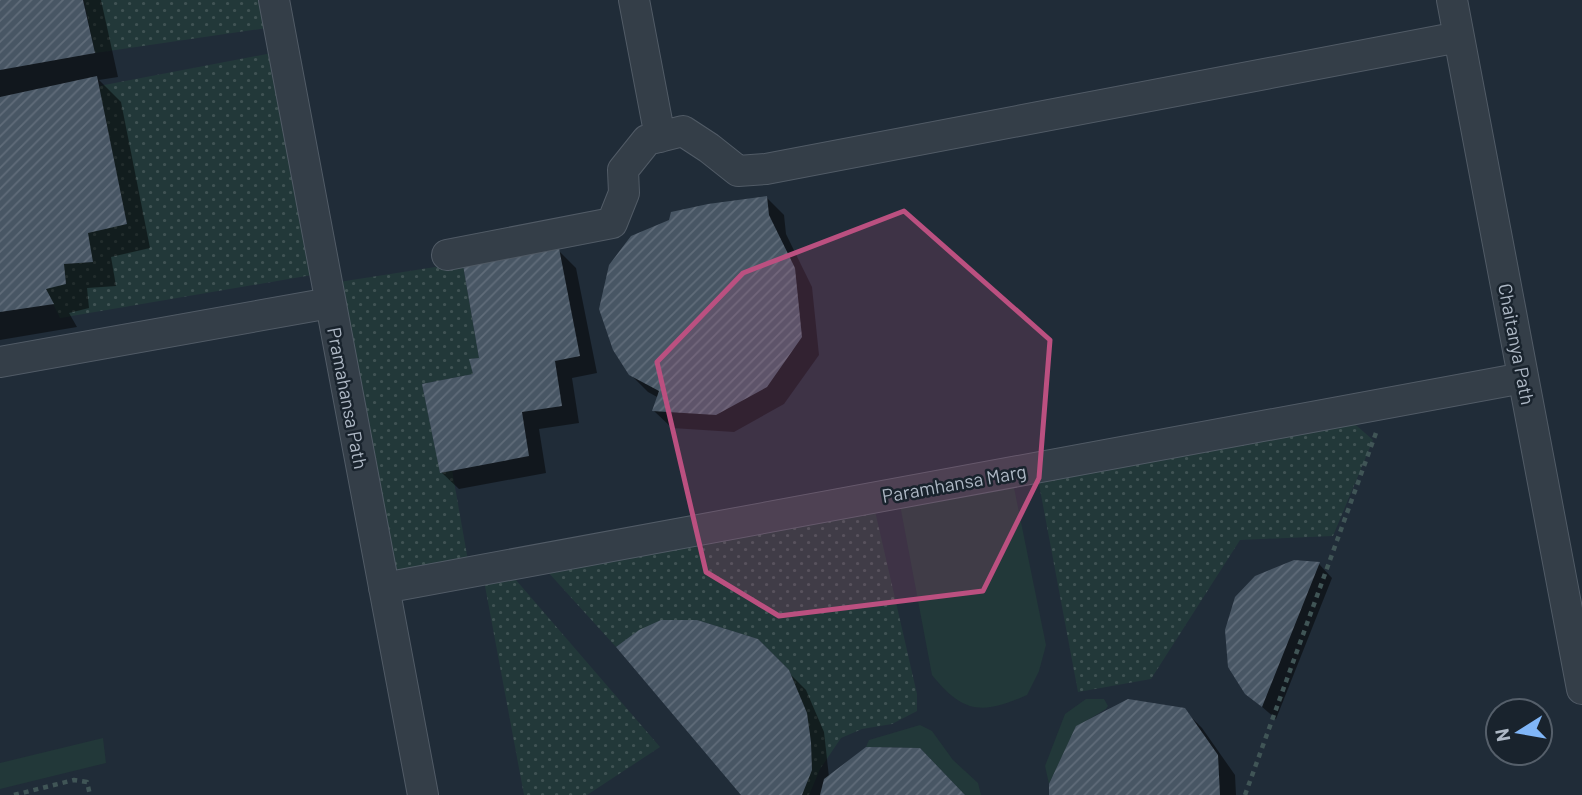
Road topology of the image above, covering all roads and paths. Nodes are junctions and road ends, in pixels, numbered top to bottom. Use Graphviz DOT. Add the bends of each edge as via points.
graph roads {
  1 [pos="274,0"];
  2 [pos="634,0"];
  3 [pos="1452,0"];
  4 [pos="1459,37"];
  5 [pos="660,137"];
  6 [pos="447,255"];
  7 [pos="328,293"];
  8 [pos="0,342"];
  9 [pos="0,362"];
  10 [pos="1523,378"];
  11 [pos="1387,403"];
  12 [pos="384,588"];
  13 [pos="1582,689"];
  14 [pos="14,795"];
  15 [pos="90,795"];
  16 [pos="423,795"];
  17 [pos="1245,795"];
  1 -- 7 [label="lane, Pramahansa Path"];
  2 -- 5 [label="lane"];
  3 -- 4 [label="lane, Chaitanya Path"];
  4 -- 5 [label="lane" via="766,170 738,171 683,131"];
  4 -- 10 [label="lane, Chaitanya Path"];
  5 -- 6 [label="lane" via="647,140 623,170 624,193 612,223"];
  7 -- 8 [label="lane"];
  7 -- 9 [label="lane"];
  7 -- 12 [label="lane, Pramahansa Path"];
  10 -- 11 [label="lane, Paramhansa Marg"];
  10 -- 13 [label="lane, Chaitanya Path"];
  11 -- 12 [label="lane, Paramhansa Marg"];
  11 -- 17 [label="path"];
  12 -- 16 [label="lane, Pramahansa Path"];
  14 -- 15 [label="path" via="74,780 87,782"];
}
